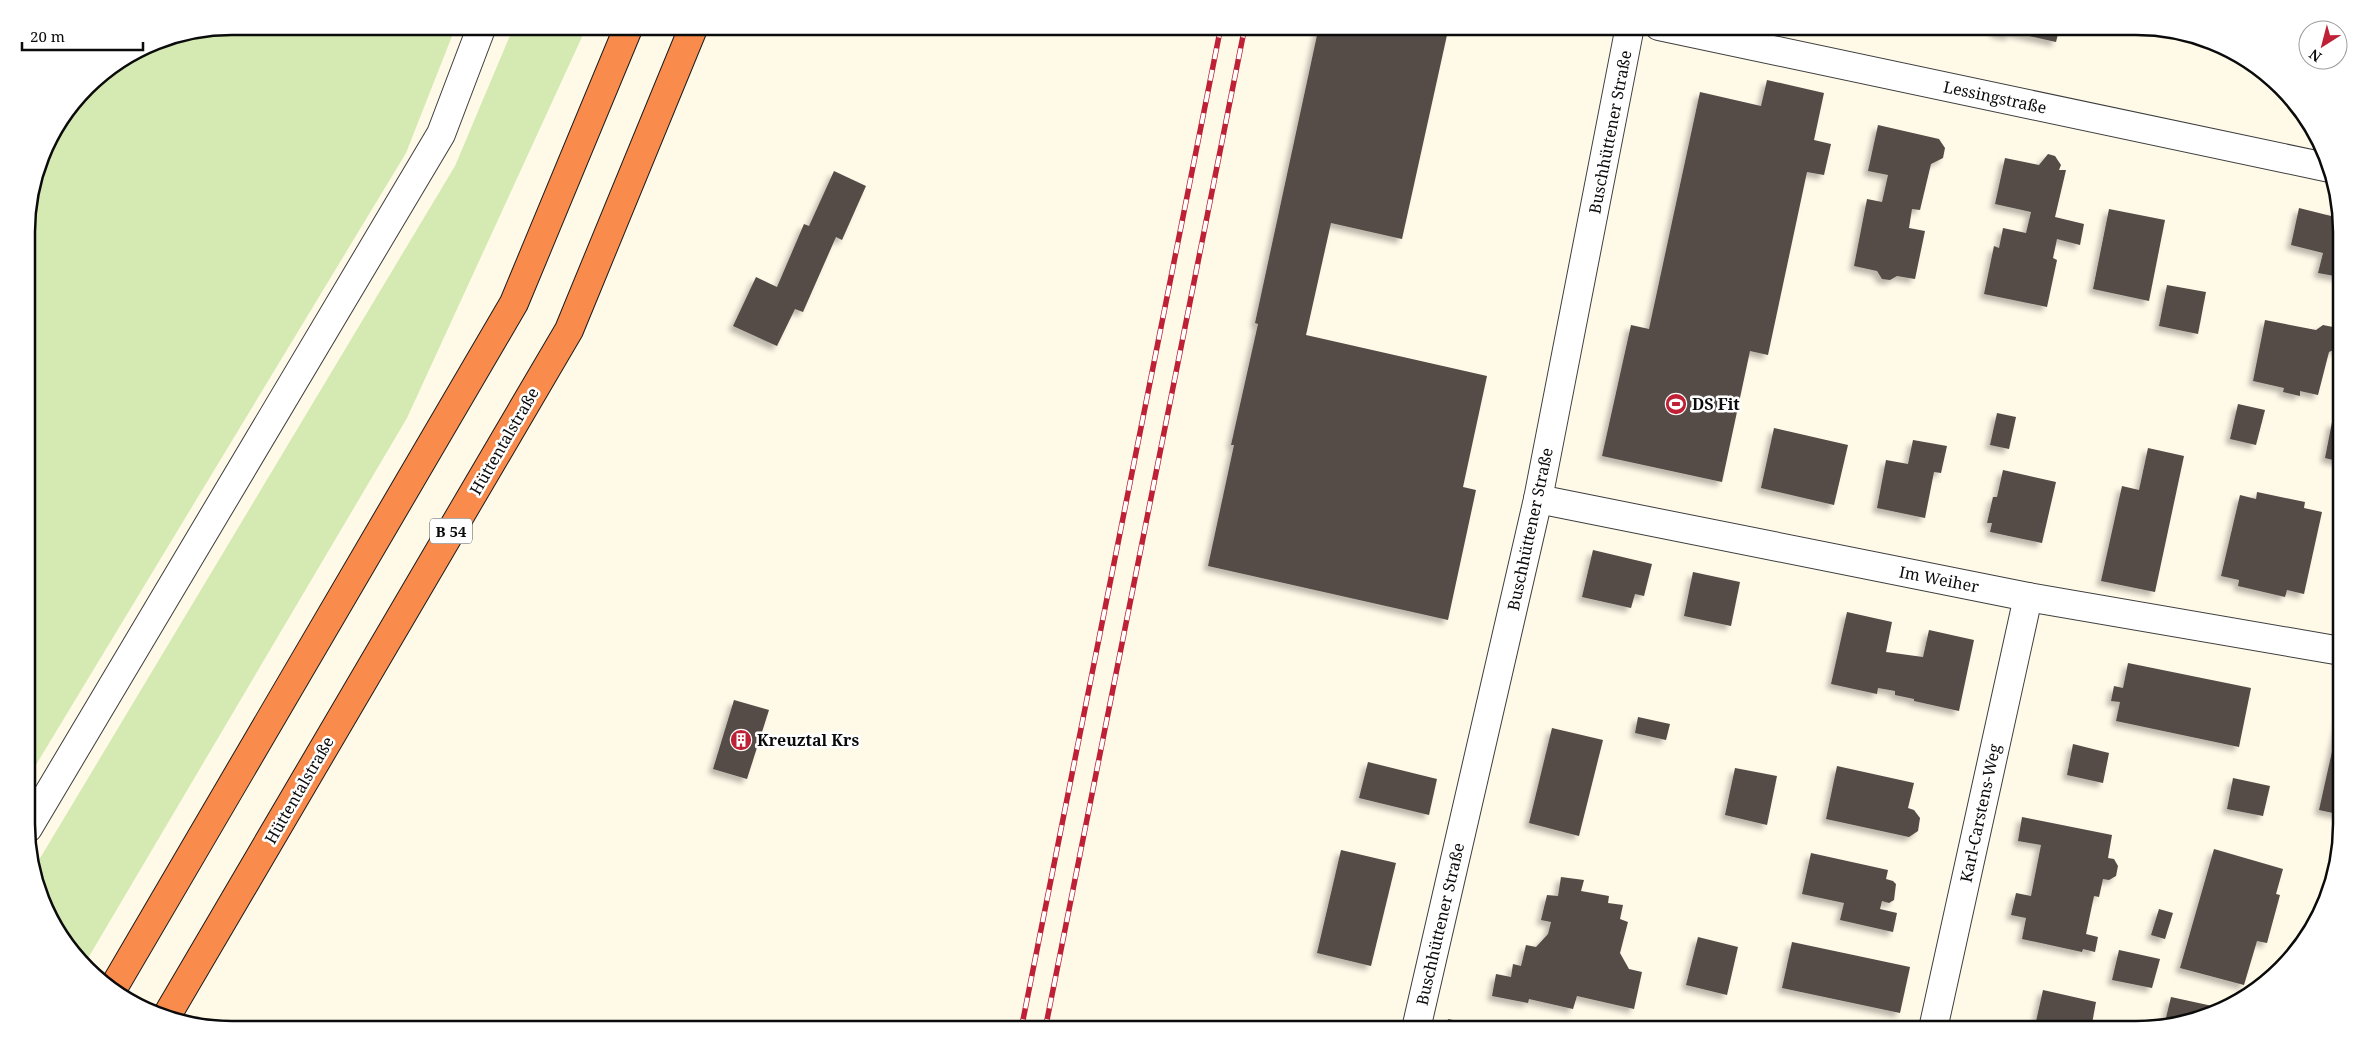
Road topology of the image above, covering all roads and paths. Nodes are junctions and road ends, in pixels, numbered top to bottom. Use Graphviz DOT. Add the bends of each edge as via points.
graph roads {
  1 [pos="479,35"];
  2 [pos="625,35"];
  3 [pos="690,35"];
  4 [pos="1628,35"];
  5 [pos="1702,35"];
  6 [pos="2322,166"];
  7 [pos="1538,499"];
  8 [pos="2028,597"];
  9 [pos="2333,650"];
  10 [pos="35,816"];
  11 [pos="116,983"];
  12 [pos="169,1011"];
  13 [pos="1418,1021"];
  14 [pos="1935,1021"];
  1 -- 10 [label="street" via="441,134"];
  2 -- 11 [label="highway" via="514,303"];
  3 -- 12 [label="highway, Hüttentalstraße / B 54" via="568,330"];
  4 -- 7 [label="street, Buschhüttener Straße"];
  5 -- 6 [label="street, Lessingstraße"];
  7 -- 8 [label="street, Im Weiher"];
  7 -- 13 [label="street, Buschhüttener Straße"];
  8 -- 9 [label="street, Im Weiher"];
  8 -- 14 [label="street, Karl-Carstens-Weg"];
}
